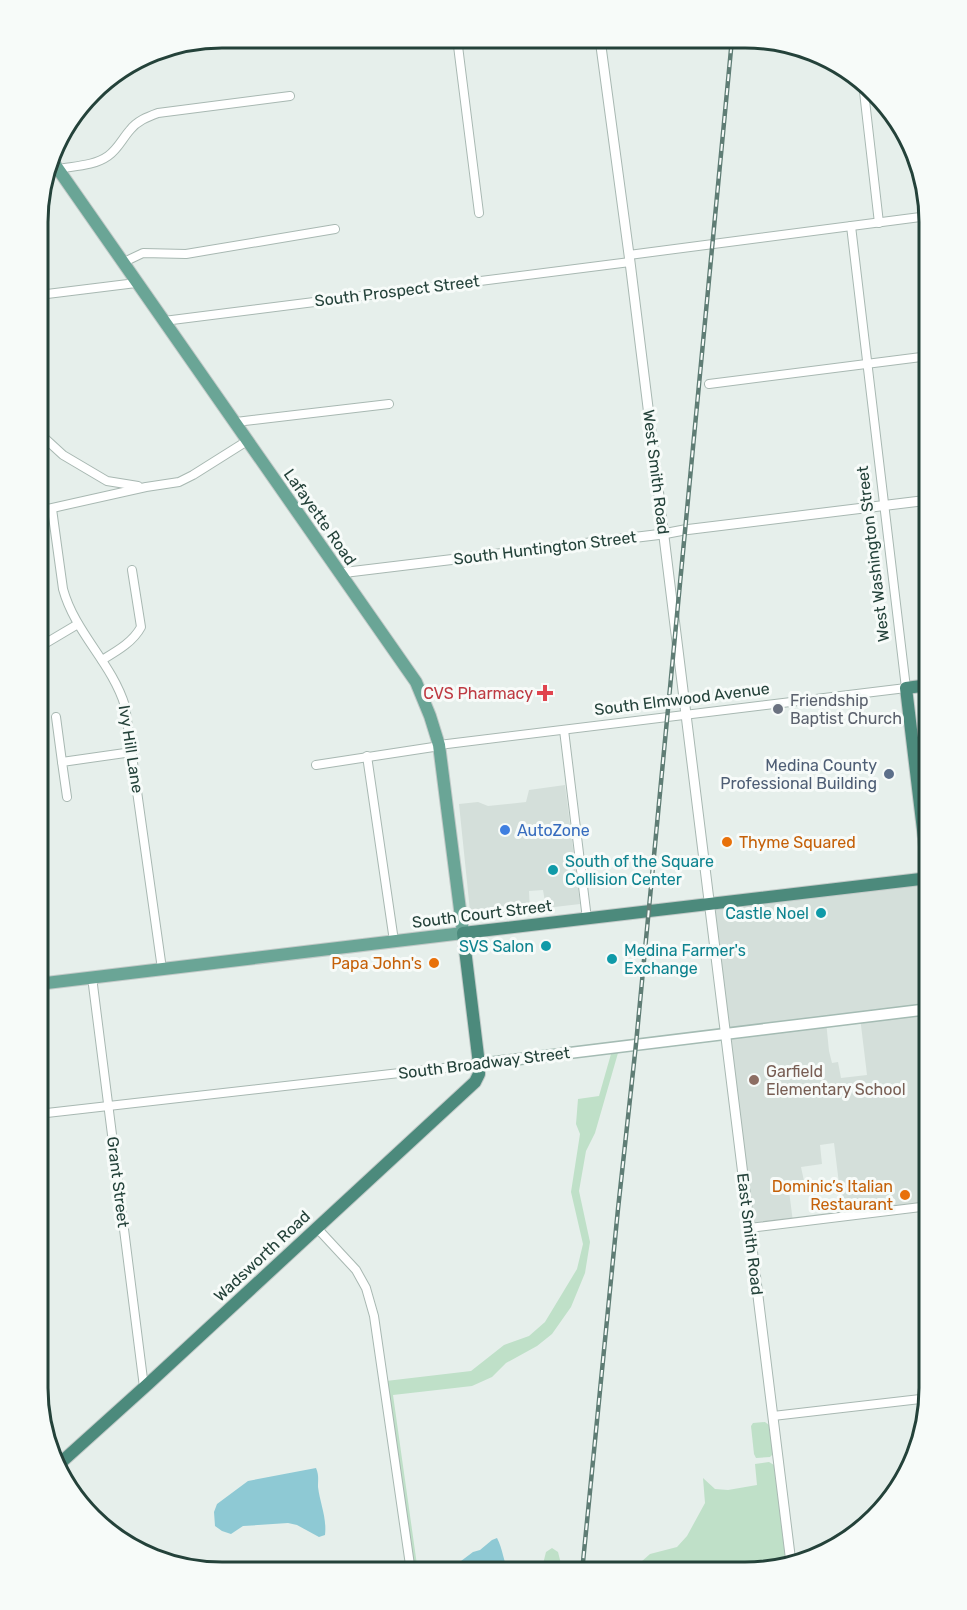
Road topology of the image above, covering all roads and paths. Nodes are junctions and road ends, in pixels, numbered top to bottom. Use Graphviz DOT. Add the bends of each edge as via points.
graph roads {
  1 [pos="458,48"];
  2 [pos="601,48"];
  3 [pos="290,96"];
  4 [pos="864,96"];
  5 [pos="58,164"];
  6 [pos="57,168"];
  7 [pos="479,213"];
  8 [pos="919,217"];
  9 [pos="879,222"];
  10 [pos="851,226"];
  11 [pos="335,229"];
  12 [pos="629,259"];
  13 [pos="122,263"];
  14 [pos="136,283"];
  15 [pos="48,294"];
  16 [pos="164,321"];
  17 [pos="919,357"];
  18 [pos="867,364"];
  19 [pos="709,384"];
  20 [pos="389,405"];
  21 [pos="236,422"];
  22 [pos="48,441"];
  23 [pos="247,441"];
  24 [pos="146,487"];
  25 [pos="919,501"];
  26 [pos="884,506"];
  27 [pos="52,508"];
  28 [pos="48,509"];
  29 [pos="663,534"];
  30 [pos="132,570"];
  31 [pos="340,573"];
  32 [pos="78,624"];
  33 [pos="48,642"];
  34 [pos="102,660"];
  35 [pos="919,686"];
  36 [pos="906,688"];
  37 [pos="686,715"];
  38 [pos="56,717"];
  39 [pos="564,730"];
  40 [pos="440,746"];
  41 [pos="132,752"];
  42 [pos="367,756"];
  43 [pos="62,762"];
  44 [pos="316,765"];
  45 [pos="919,795"];
  46 [pos="67,797"];
  47 [pos="919,879"];
  48 [pos="709,905"];
  49 [pos="587,919"];
  50 [pos="463,933"];
  51 [pos="394,941"];
  52 [pos="162,969"];
  53 [pos="92,977"];
  54 [pos="48,983"];
  55 [pos="919,1010"];
  56 [pos="725,1033"];
  57 [pos="479,1064"];
  58 [pos="108,1106"];
  59 [pos="48,1113"];
  60 [pos="919,1207"];
  61 [pos="317,1228"];
  62 [pos="749,1228"];
  63 [pos="144,1388"];
  64 [pos="919,1399"];
  65 [pos="773,1416"];
  66 [pos="64,1460"];
  67 [pos="790,1556"];
  68 [pos="410,1562"];
  1 -- 7 [label="street"];
  2 -- 12 [label="street, West Smith Road"];
  3 -- 5 [label="street" via="158,113 138,123 106,157 89,164"];
  4 -- 9 [label="street"];
  6 -- 13 [label="main road, Lafayette Road"];
  8 -- 9 [label="street, South Prospect Street"];
  9 -- 10 [label="street, South Prospect Street"];
  10 -- 12 [label="street, South Prospect Street"];
  10 -- 18 [label="street, West Washington Street"];
  11 -- 13 [label="street" via="186,254 143,253"];
  12 -- 16 [label="street, South Prospect Street"];
  12 -- 29 [label="street, West Smith Road"];
  13 -- 14 [label="main road, Lafayette Road"];
  14 -- 15 [label="street"];
  14 -- 16 [label="main road, Lafayette Road"];
  16 -- 21 [label="main road, Lafayette Road"];
  17 -- 18 [label="street"];
  18 -- 19 [label="street"];
  18 -- 26 [label="street, West Washington Street"];
  20 -- 21 [label="street"];
  21 -- 23 [label="main road, Lafayette Road"];
  22 -- 24 [label="street" via="63,455 107,481"];
  23 -- 24 [label="street" via="179,482"];
  23 -- 31 [label="main road, Lafayette Road"];
  24 -- 27 [label="street"];
  25 -- 26 [label="street, South Huntington Street"];
  26 -- 29 [label="street, South Huntington Street"];
  26 -- 36 [label="street, West Washington Street"];
  27 -- 28 [label="street"];
  27 -- 32 [label="street, Ivy Hill Lane" via="63,589"];
  29 -- 31 [label="street, South Huntington Street"];
  29 -- 37 [label="street, West Smith Road"];
  30 -- 34 [label="street" via="141,627 122,648"];
  31 -- 40 [label="main road, Lafayette Road" via="416,682"];
  32 -- 33 [label="street"];
  32 -- 34 [label="street, Ivy Hill Lane"];
  34 -- 41 [label="street, Ivy Hill Lane" via="121,693"];
  35 -- 36 [label="highway, South Elmwood Avenue"];
  36 -- 37 [label="street, South Elmwood Avenue"];
  36 -- 45 [label="highway, West Washington Street"];
  37 -- 39 [label="street, South Elmwood Avenue"];
  37 -- 48 [label="street, West Smith Road"];
  38 -- 43 [label="street"];
  39 -- 40 [label="street, South Elmwood Avenue"];
  39 -- 49 [label="street"];
  40 -- 42 [label="street, South Elmwood Avenue"];
  40 -- 50 [label="main road, Lafayette Road"];
  41 -- 43 [label="street"];
  41 -- 52 [label="street, Ivy Hill Lane"];
  42 -- 44 [label="street, South Elmwood Avenue"];
  42 -- 51 [label="street"];
  43 -- 46 [label="street"];
  47 -- 48 [label="highway, South Court Street"];
  48 -- 49 [label="highway, South Court Street"];
  48 -- 56 [label="street, East Smith Road"];
  49 -- 50 [label="highway, South Court Street"];
  50 -- 51 [label="main road, South Court Street"];
  50 -- 57 [label="highway"];
  51 -- 52 [label="main road, South Court Street"];
  52 -- 53 [label="main road, South Court Street"];
  53 -- 54 [label="main road, South Court Street"];
  53 -- 58 [label="street, Grant Street"];
  55 -- 56 [label="main road, South Broadway Street"];
  56 -- 57 [label="main road, South Broadway Street"];
  56 -- 62 [label="street, East Smith Road"];
  57 -- 58 [label="street, South Broadway Street"];
  57 -- 61 [label="highway, Wadsworth Road" via="475,1082"];
  58 -- 59 [label="street, South Broadway Street"];
  58 -- 63 [label="street, Grant Street"];
  60 -- 62 [label="street"];
  61 -- 63 [label="highway, Wadsworth Road"];
  61 -- 68 [label="street" via="356,1270 374,1316"];
  62 -- 65 [label="street, East Smith Road"];
  63 -- 66 [label="highway, Wadsworth Road"];
  64 -- 65 [label="street"];
  65 -- 67 [label="street, East Smith Road"];
}
